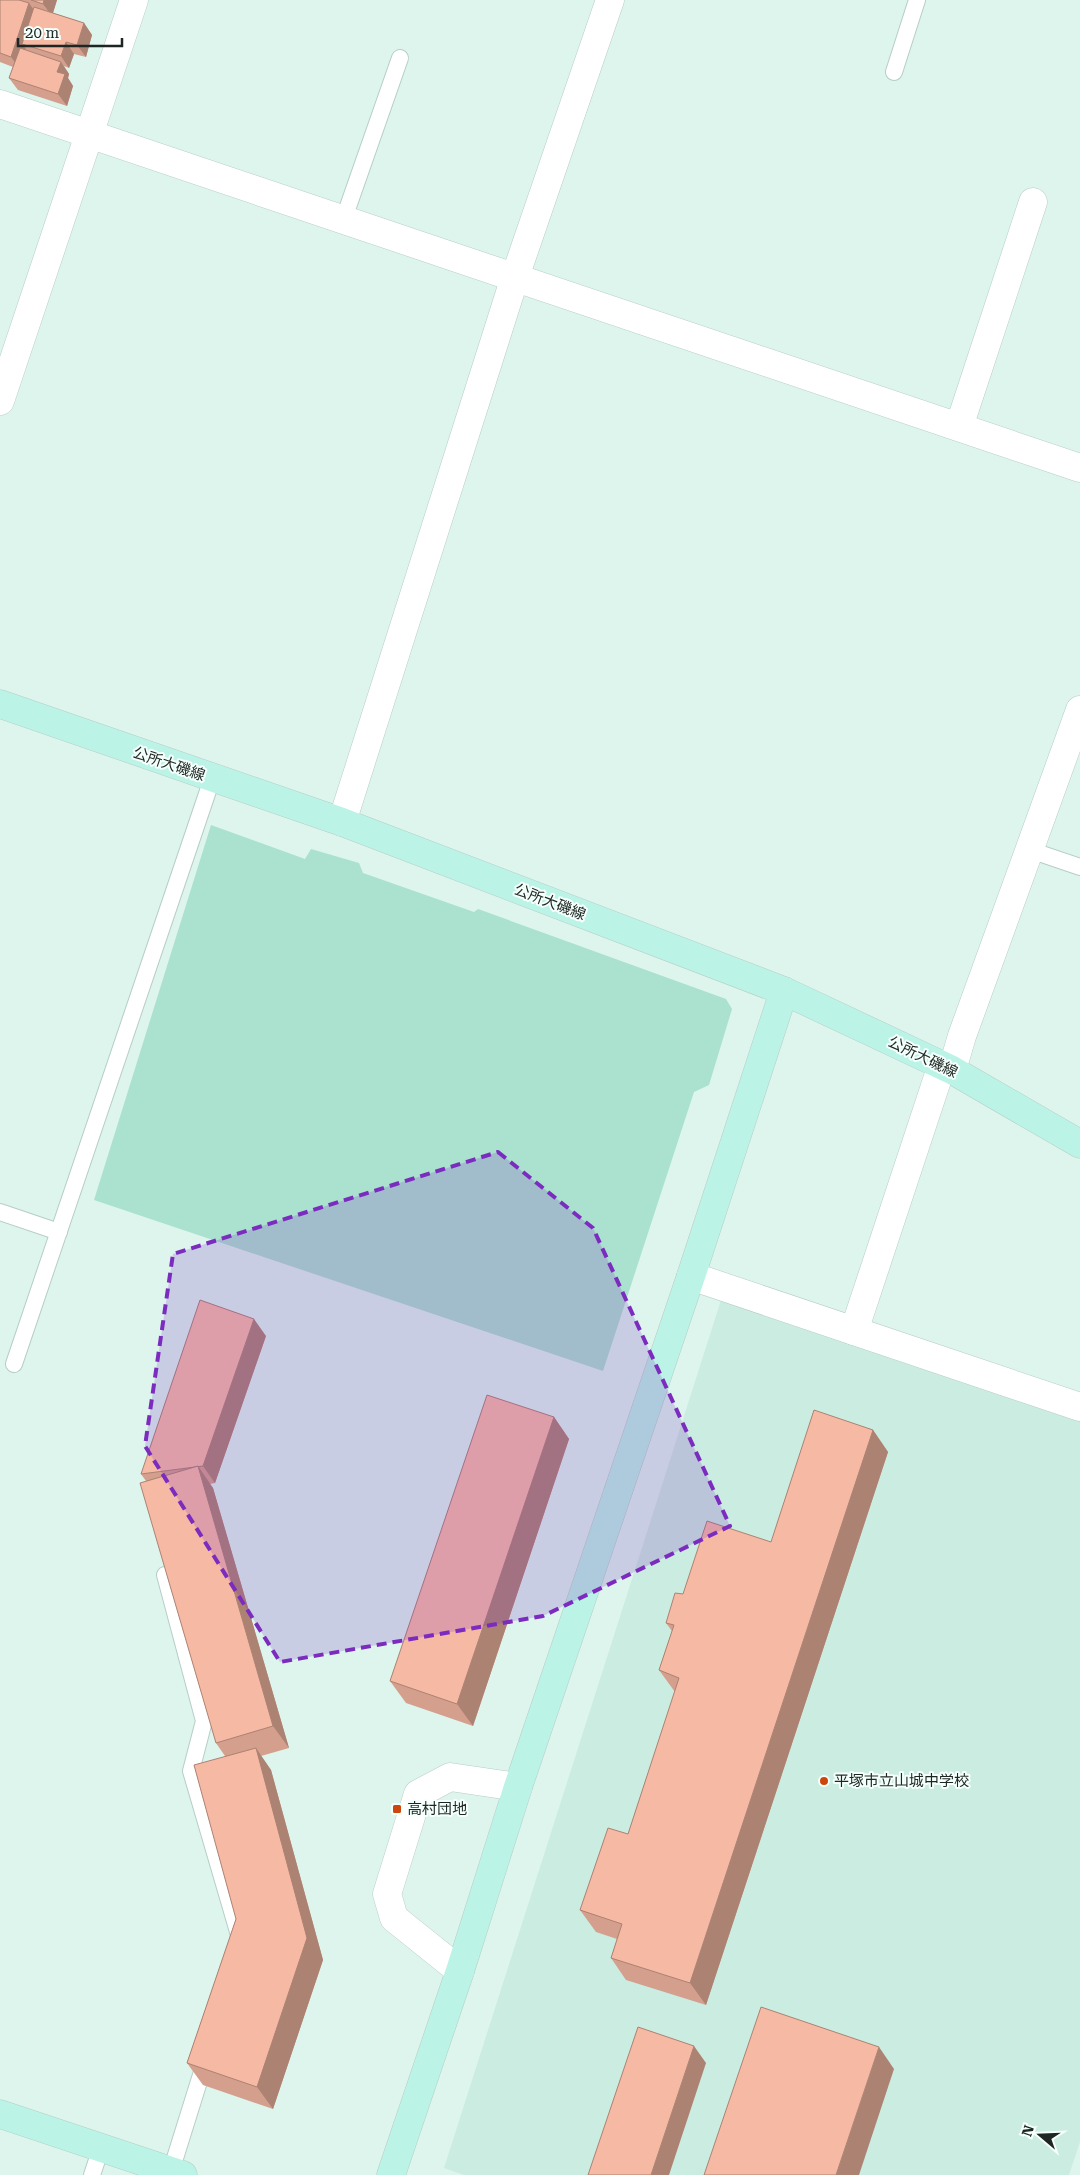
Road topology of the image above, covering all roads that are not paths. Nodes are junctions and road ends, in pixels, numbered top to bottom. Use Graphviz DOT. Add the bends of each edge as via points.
graph roads {
  1 [pos="134,0"];
  2 [pos="610,0"];
  3 [pos="917,0"];
  4 [pos="400,58"];
  5 [pos="894,72"];
  6 [pos="0,104"];
  7 [pos="89,133"];
  8 [pos="1033,202"];
  9 [pos="343,220"];
  10 [pos="515,277"];
  11 [pos="0,401"];
  12 [pos="958,427"];
  13 [pos="1080,468"];
  14 [pos="0,704"];
  15 [pos="1080,710"];
  16 [pos="212,779"];
  17 [pos="342,822"];
  18 [pos="1030,850"];
  19 [pos="1080,867"];
  20 [pos="784,991"];
  21 [pos="947,1067"];
  22 [pos="1080,1144"];
  23 [pos="0,1212"];
  24 [pos="59,1232"];
  25 [pos="690,1276"];
  26 [pos="854,1331"];
  27 [pos="14,1364"];
  28 [pos="1080,1407"];
  29 [pos="165,1575"];
  30 [pos="518,1787"];
  31 [pos="239,1953"];
  32 [pos="460,1971"];
  33 [pos="210,2046"];
  34 [pos="0,2114"];
  35 [pos="101,2148"];
  36 [pos="177,2173"];
  37 [pos="92,2175"];
  38 [pos="391,2175"];
  1 -- 7 [label="street"];
  2 -- 10 [label="street"];
  3 -- 5 [label="lane"];
  4 -- 9 [label="lane"];
  6 -- 7 [label="street"];
  7 -- 9 [label="street"];
  7 -- 11 [label="street"];
  8 -- 12 [label="street"];
  9 -- 10 [label="street"];
  10 -- 12 [label="street"];
  10 -- 17 [label="street"];
  12 -- 13 [label="street"];
  14 -- 16 [label="street, 公所大磯線"];
  15 -- 18 [label="street"];
  16 -- 17 [label="street, 公所大磯線"];
  16 -- 24 [label="lane"];
  17 -- 20 [label="street, 公所大磯線"];
  18 -- 19 [label="lane"];
  18 -- 21 [label="street"];
  20 -- 21 [label="street, 公所大磯線"];
  20 -- 25 [label="street"];
  21 -- 22 [label="street, 公所大磯線"];
  21 -- 26 [label="street"];
  23 -- 24 [label="lane"];
  24 -- 27 [label="lane"];
  25 -- 26 [label="street"];
  25 -- 30 [label="street"];
  26 -- 28 [label="street"];
  29 -- 31 [label="lane" via="204,1720 191,1771 242,1943"];
  30 -- 32 [label="street"];
  30 -- 32 [label="street" via="450,1777 418,1794 387,1894 394,1918"];
  32 -- 38 [label="street"];
  33 -- 36 [label="lane"];
  34 -- 35 [label="street"];
  35 -- 36 [label="street"];
  35 -- 37 [label="lane"];
}
